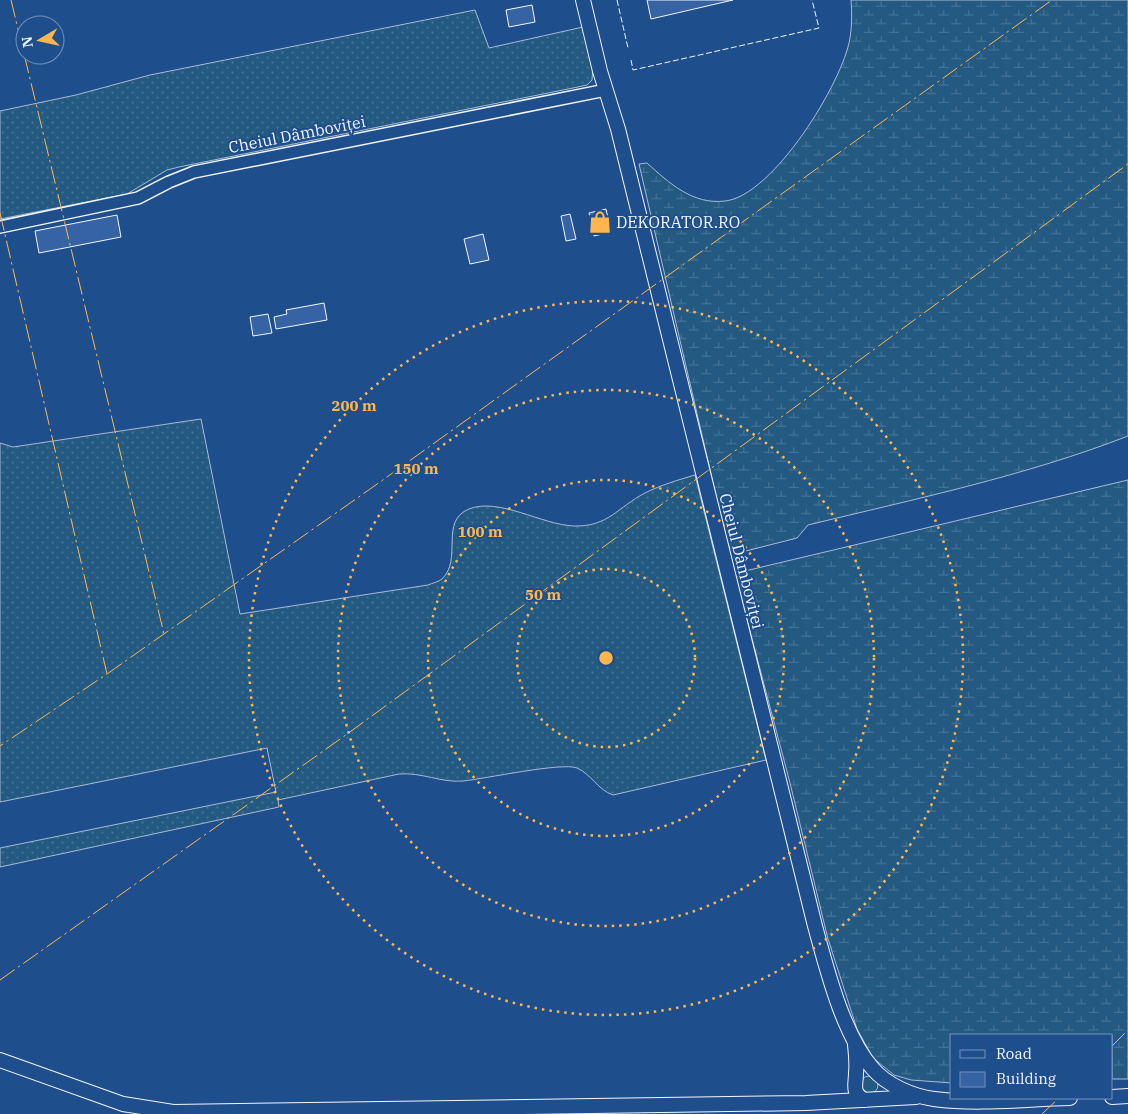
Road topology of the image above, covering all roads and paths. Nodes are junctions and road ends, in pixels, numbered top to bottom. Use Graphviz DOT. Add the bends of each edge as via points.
graph roads {
  1 [pos="583,0"];
  2 [pos="606,90"];
  3 [pos="0,227"];
  4 [pos="853,1037"];
  5 [pos="0,1060"];
  6 [pos="878,1074"];
  7 [pos="855,1081"];
  8 [pos="921,1096"];
  9 [pos="1128,1096"];
  10 [pos="1113,1097"];
  11 [pos="869,1099"];
  12 [pos="950,1099"];
  13 [pos="950,1099"];
  14 [pos="1015,1099"];
  15 [pos="818,1102"];
  1 -- 2 [label="street, Cheiul Dâmboviței"];
  2 -- 3 [label="street, Cheiul Dâmboviței" via="194,172 138,198"];
  2 -- 4 [label="street, Cheiul Dâmboviței" via="815,926"];
  4 -- 6 [label="street"];
  4 -- 7 [label="street"];
  5 -- 15 [label="street" via="123,1104 172,1112"];
  6 -- 7 [label="street" via="865,1070"];
  6 -- 8 [label="street"];
  6 -- 11 [label="street" via="882,1091"];
  7 -- 11 [label="street" via="857,1094"];
  7 -- 15 [label="street" via="840,1095"];
  8 -- 11 [label="street"];
  8 -- 13 [label="street"];
  9 -- 10 [label="street"];
  11 -- 15 [label="street"];
  12 -- 14 [label="street"];
}
